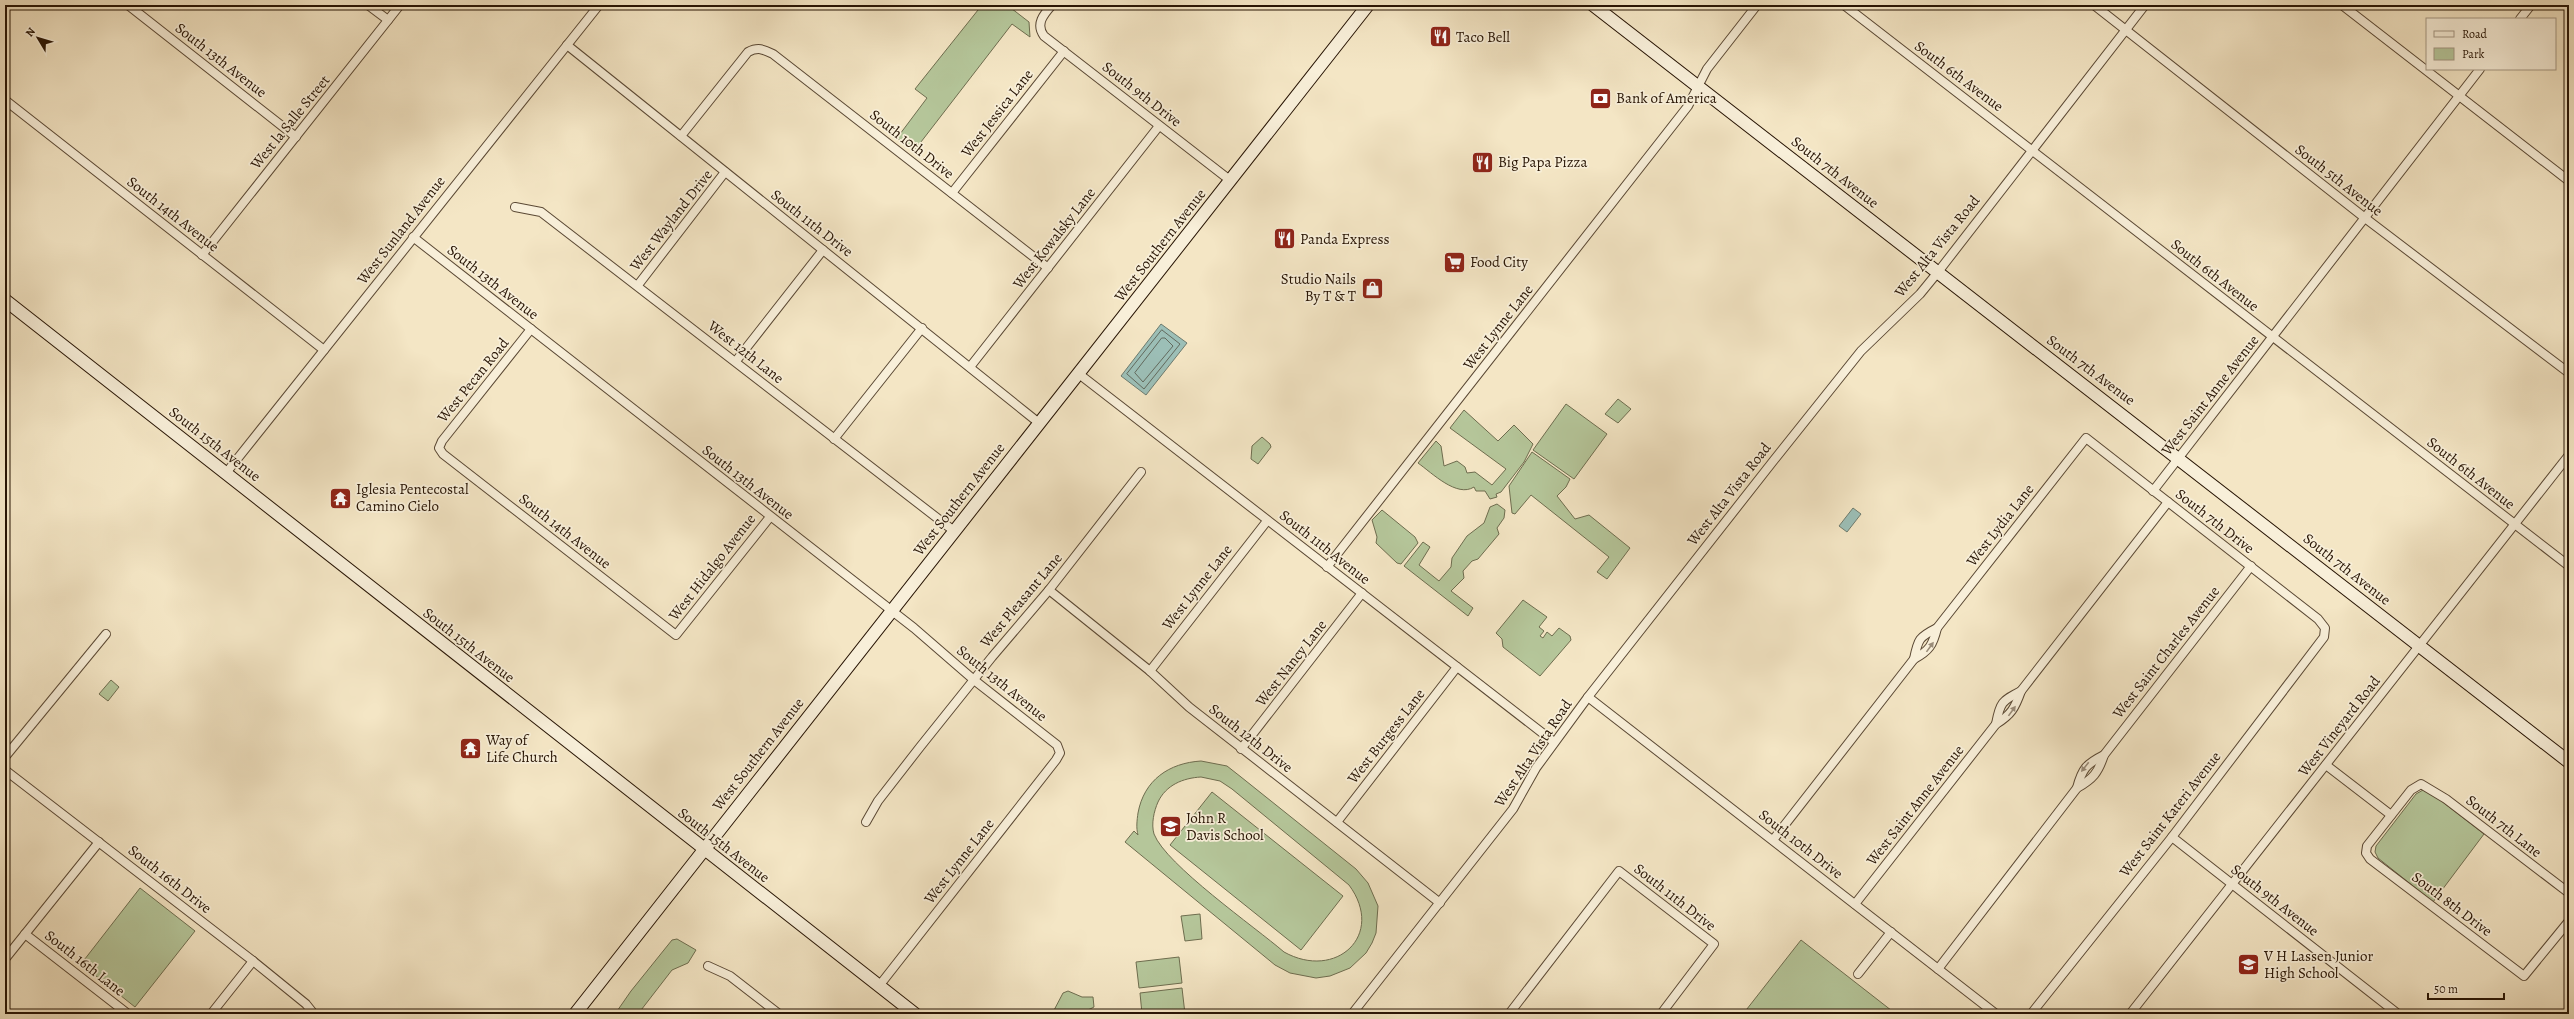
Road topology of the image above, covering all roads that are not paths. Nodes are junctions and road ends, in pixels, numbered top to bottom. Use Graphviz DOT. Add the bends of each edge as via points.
graph roads {
  1 [pos="128,5"];
  2 [pos="368,5"];
  3 [pos="400,5"];
  4 [pos="599,5"];
  5 [pos="1052,5"];
  6 [pos="1368,5"];
  7 [pos="1593,5"];
  8 [pos="1757,5"];
  9 [pos="1844,5"];
  10 [pos="2094,5"];
  11 [pos="2145,5"];
  12 [pos="2342,5"];
  13 [pos="2531,5"];
  14 [pos="2521,18"];
  15 [pos="388,20"];
  16 [pos="2126,30"];
  17 [pos="567,45"];
  18 [pos="1064,51"];
  19 [pos="2426,70"];
  20 [pos="2426,70"];
  21 [pos="2479,70"];
  22 [pos="1699,88"];
  23 [pos="2459,95"];
  24 [pos="5,100"];
  25 [pos="1160,126"];
  26 [pos="681,136"];
  27 [pos="296,137"];
  28 [pos="2032,149"];
  29 [pos="725,172"];
  30 [pos="1231,180"];
  31 [pos="2569,181"];
  32 [pos="952,192"];
  33 [pos="515,207"];
  34 [pos="2365,218"];
  35 [pos="413,237"];
  36 [pos="824,250"];
  37 [pos="202,255"];
  38 [pos="1048,268"];
  39 [pos="1938,272"];
  40 [pos="638,285"];
  41 [pos="5,300"];
  42 [pos="922,328"];
  43 [pos="531,329"];
  44 [pos="2273,337"];
  45 [pos="324,350"];
  46 [pos="736,362"];
  47 [pos="970,367"];
  48 [pos="2569,373"];
  49 [pos="1079,374"];
  50 [pos="1039,423"];
  51 [pos="2086,438"];
  52 [pos="834,439"];
  53 [pos="438,448"];
  54 [pos="2569,455"];
  55 [pos="2180,458"];
  56 [pos="1140,472"];
  57 [pos="226,473"];
  58 [pos="2154,491"];
  59 [pos="2168,502"];
  60 [pos="770,518"];
  61 [pos="1267,521"];
  62 [pos="2514,524"];
  63 [pos="954,531"];
  64 [pos="2251,566"];
  65 [pos="2569,566"];
  66 [pos="1327,567"];
  67 [pos="1050,590"];
  68 [pos="1362,594"];
  69 [pos="891,610"];
  70 [pos="1937,628"];
  71 [pos="2325,628"];
  72 [pos="106,634"];
  73 [pos="676,634"];
  74 [pos="2420,646"];
  75 [pos="1914,659"];
  76 [pos="1457,667"];
  77 [pos="1150,671"];
  78 [pos="974,680"];
  79 [pos="2021,691"];
  80 [pos="1588,697"];
  81 [pos="1996,724"];
  82 [pos="1554,742"];
  83 [pos="1241,749"];
  84 [pos="1060,753"];
  85 [pos="2104,756"];
  86 [pos="5,757"];
  87 [pos="2569,762"];
  88 [pos="2326,765"];
  89 [pos="5,770"];
  90 [pos="2077,788"];
  91 [pos="2391,816"];
  92 [pos="866,822"];
  93 [pos="1337,822"];
  94 [pos="2172,836"];
  95 [pos="1773,840"];
  96 [pos="99,842"];
  97 [pos="704,850"];
  98 [pos="2232,884"];
  99 [pos="2569,893"];
  100 [pos="1440,903"];
  101 [pos="1855,904"];
  102 [pos="2569,922"];
  103 [pos="1891,932"];
  104 [pos="25,934"];
  105 [pos="5,959"];
  106 [pos="253,961"];
  107 [pos="708,966"];
  108 [pos="1938,969"];
  109 [pos="1858,974"];
  110 [pos="879,986"];
  111 [pos="128,1014"];
  112 [pos="211,1014"];
  113 [pos="314,1014"];
  114 [pos="576,1014"];
  115 [pos="779,1014"];
  116 [pos="915,1014"];
  117 [pos="1352,1014"];
  118 [pos="1508,1014"];
  119 [pos="1661,1014"];
  120 [pos="1996,1014"];
  121 [pos="2031,1014"];
  122 [pos="2130,1014"];
  123 [pos="2398,1014"];
  1 -- 27 [label="street, South 13th Avenue"];
  2 -- 15 [label="street"];
  3 -- 15 [label="street, West la Salle Street"];
  4 -- 17 [label="street, West Sunland Avenue"];
  5 -- 18 [label="street, South 9th Drive" via="1040,26 1044,36"];
  6 -- 30 [label="main road, West Southern Avenue"];
  7 -- 22 [label="main road, South 7th Avenue"];
  8 -- 22 [label="street, West Lynne Lane" via="1707,69"];
  9 -- 28 [label="street, South 6th Avenue"];
  10 -- 16 [label="street, South 5th Avenue"];
  11 -- 16 [label="street, West Alta Vista Road"];
  12 -- 19 [label="street"];
  13 -- 14 [label="street"];
  15 -- 27 [label="street, West la Salle Street"];
  16 -- 28 [label="street, West Alta Vista Road"];
  16 -- 34 [label="street, South 5th Avenue"];
  17 -- 26 [label="street, South 11th Drive"];
  17 -- 35 [label="street, West Sunland Avenue"];
  18 -- 25 [label="street, South 9th Drive"];
  18 -- 32 [label="street, West Jessica Lane"];
  20 -- 23 [label="street"];
  21 -- 23 [label="street, West Saint Anne Avenue"];
  22 -- 39 [label="main road, South 7th Avenue"];
  22 -- 66 [label="street, West Lynne Lane" via="1688,106"];
  23 -- 31 [label="street"];
  23 -- 34 [label="street, West Saint Anne Avenue"];
  24 -- 37 [label="street, South 14th Avenue"];
  25 -- 30 [label="street, South 9th Drive"];
  25 -- 38 [label="street, West Kowalsky Lane"];
  26 -- 29 [label="street, South 11th Drive"];
  26 -- 32 [label="street, South 10th Drive" via="743,58 756,48 773,54"];
  27 -- 37 [label="street, West la Salle Street"];
  28 -- 39 [label="street, West Alta Vista Road"];
  28 -- 44 [label="street, South 6th Avenue"];
  29 -- 36 [label="street, South 11th Drive"];
  29 -- 40 [label="street, West Wayland Drive"];
  30 -- 49 [label="main road, West Southern Avenue"];
  32 -- 38 [label="street, South 10th Drive"];
  33 -- 40 [label="street, West 12th Lane" via="541,212"];
  34 -- 44 [label="street, West Saint Anne Avenue"];
  34 -- 48 [label="street, South 5th Avenue"];
  35 -- 43 [label="street, South 13th Avenue"];
  35 -- 45 [label="street, West Sunland Avenue"];
  36 -- 42 [label="street, South 11th Drive"];
  36 -- 46 [label="street"];
  37 -- 45 [label="street, South 14th Avenue"];
  38 -- 47 [label="street, West Kowalsky Lane"];
  39 -- 55 [label="main road, South 7th Avenue"];
  39 -- 80 [label="street, West Alta Vista Road" via="1920,294 1861,351"];
  40 -- 46 [label="street, West 12th Lane"];
  41 -- 57 [label="main road, South 15th Avenue"];
  42 -- 47 [label="street, South 11th Drive"];
  42 -- 52 [label="street"];
  43 -- 53 [label="street, West Pecan Road"];
  43 -- 60 [label="street, South 13th Avenue"];
  44 -- 55 [label="street, West Saint Anne Avenue"];
  44 -- 62 [label="street, South 6th Avenue"];
  45 -- 57 [label="street, West Sunland Avenue"];
  46 -- 52 [label="street, West 12th Lane"];
  47 -- 50 [label="street, South 11th Drive"];
  49 -- 50 [label="main road, West Southern Avenue"];
  49 -- 61 [label="street, South 11th Avenue"];
  50 -- 63 [label="main road, West Southern Avenue"];
  51 -- 58 [label="street, South 7th Drive"];
  51 -- 70 [label="street, West Lydia Lane"];
  52 -- 63 [label="street, West 12th Lane"];
  53 -- 73 [label="street, South 14th Avenue"];
  54 -- 62 [label="street, West Vineyard Road"];
  55 -- 58 [label="street, West Saint Anne Avenue"];
  55 -- 74 [label="main road, South 7th Avenue"];
  56 -- 67 [label="street, West Pleasant Lane"];
  57 -- 97 [label="main road, South 15th Avenue"];
  58 -- 59 [label="street, South 7th Drive"];
  59 -- 64 [label="street, South 7th Drive"];
  59 -- 79 [label="street, West Saint Anne Avenue"];
  60 -- 69 [label="street, South 13th Avenue"];
  60 -- 73 [label="street, West Hidalgo Avenue"];
  61 -- 66 [label="street, South 11th Avenue"];
  61 -- 77 [label="street, West Lynne Lane"];
  62 -- 65 [label="street, South 6th Avenue"];
  62 -- 74 [label="street, West Vineyard Road"];
  63 -- 69 [label="main road, West Southern Avenue"];
  64 -- 71 [label="street, South 7th Drive" via="2318,619"];
  64 -- 85 [label="street, West Saint Charles Avenue"];
  66 -- 68 [label="street, South 11th Avenue"];
  67 -- 77 [label="street, South 12th Drive"];
  67 -- 78 [label="street, West Pleasant Lane"];
  68 -- 76 [label="street, South 11th Avenue"];
  68 -- 83 [label="street, West Nancy Lane"];
  69 -- 78 [label="street, South 13th Avenue"];
  69 -- 97 [label="main road, West Southern Avenue"];
  75 -- 70 [label="street, West Lydia Lane, one-way" via="1927,652 1933,644"];
  70 -- 75 [label="street, West Lydia Lane" via="1922,636 1917,643"];
  71 -- 94 [label="street, West Saint Kateri Avenue" via="2324,637"];
  72 -- 86 [label="street"];
  74 -- 87 [label="main road, South 7th Avenue"];
  74 -- 88 [label="street, West Vineyard Road"];
  75 -- 95 [label="street, West Lydia Lane"];
  76 -- 82 [label="street, South 11th Avenue"];
  76 -- 93 [label="street, West Burgess Lane"];
  77 -- 83 [label="street, South 12th Drive"];
  78 -- 84 [label="street, South 13th Avenue" via="1055,743"];
  78 -- 92 [label="street, West Pleasant Lane" via="878,801"];
  81 -- 79 [label="street, West Saint Anne Avenue, one-way" via="2009,716"];
  79 -- 81 [label="street, West Saint Anne Avenue" via="2004,700 1999,706"];
  80 -- 82 [label="street, West Alta Vista Road"];
  80 -- 95 [label="street, South 10th Drive"];
  81 -- 101 [label="street, West Saint Anne Avenue"];
  82 -- 100 [label="street, West Alta Vista Road" via="1512,809"];
  83 -- 93 [label="street, South 12th Drive"];
  84 -- 110 [label="street, West Lynne Lane"];
  85 -- 90 [label="street, West Saint Charles Avenue" via="2099,772 2093,779"];
  85 -- 90 [label="street, West Saint Charles Avenue, one-way" via="2085,767"];
  88 -- 91 [label="street"];
  88 -- 98 [label="street, West Vineyard Road"];
  89 -- 96 [label="street, South 16th Drive"];
  90 -- 108 [label="street, West Saint Charles Avenue"];
  91 -- 99 [label="street, South 7th Lane" via="2411,790 2421,784 2430,787"];
  91 -- 102 [label="street, South 8th Drive" via="2368,843 2366,853 2370,859 2524,976"];
  93 -- 100 [label="street, South 12th Drive"];
  94 -- 98 [label="street, South 9th Avenue"];
  94 -- 121 [label="street, West Saint Kateri Avenue"];
  95 -- 101 [label="street, South 10th Drive"];
  96 -- 104 [label="street"];
  96 -- 106 [label="street, South 16th Drive"];
  97 -- 110 [label="main road, South 15th Avenue"];
  97 -- 114 [label="main road, West Southern Avenue"];
  98 -- 122 [label="street, West Vineyard Road"];
  98 -- 123 [label="street, South 9th Avenue"];
  100 -- 117 [label="street, West Alta Vista Road"];
  101 -- 103 [label="street, South 10th Drive"];
  103 -- 108 [label="street, South 10th Drive"];
  103 -- 109 [label="street"];
  104 -- 105 [label="street"];
  104 -- 111 [label="street, South 16th Lane"];
  106 -- 112 [label="street"];
  106 -- 113 [label="street, South 16th Drive" via="306,1004"];
  107 -- 115 [label="street" via="730,976"];
  108 -- 120 [label="street, South 10th Drive"];
  110 -- 116 [label="main road, South 15th Avenue"];
  118 -- 119 [label="street, South 11th Drive" via="1619,871 1714,944"];
}
